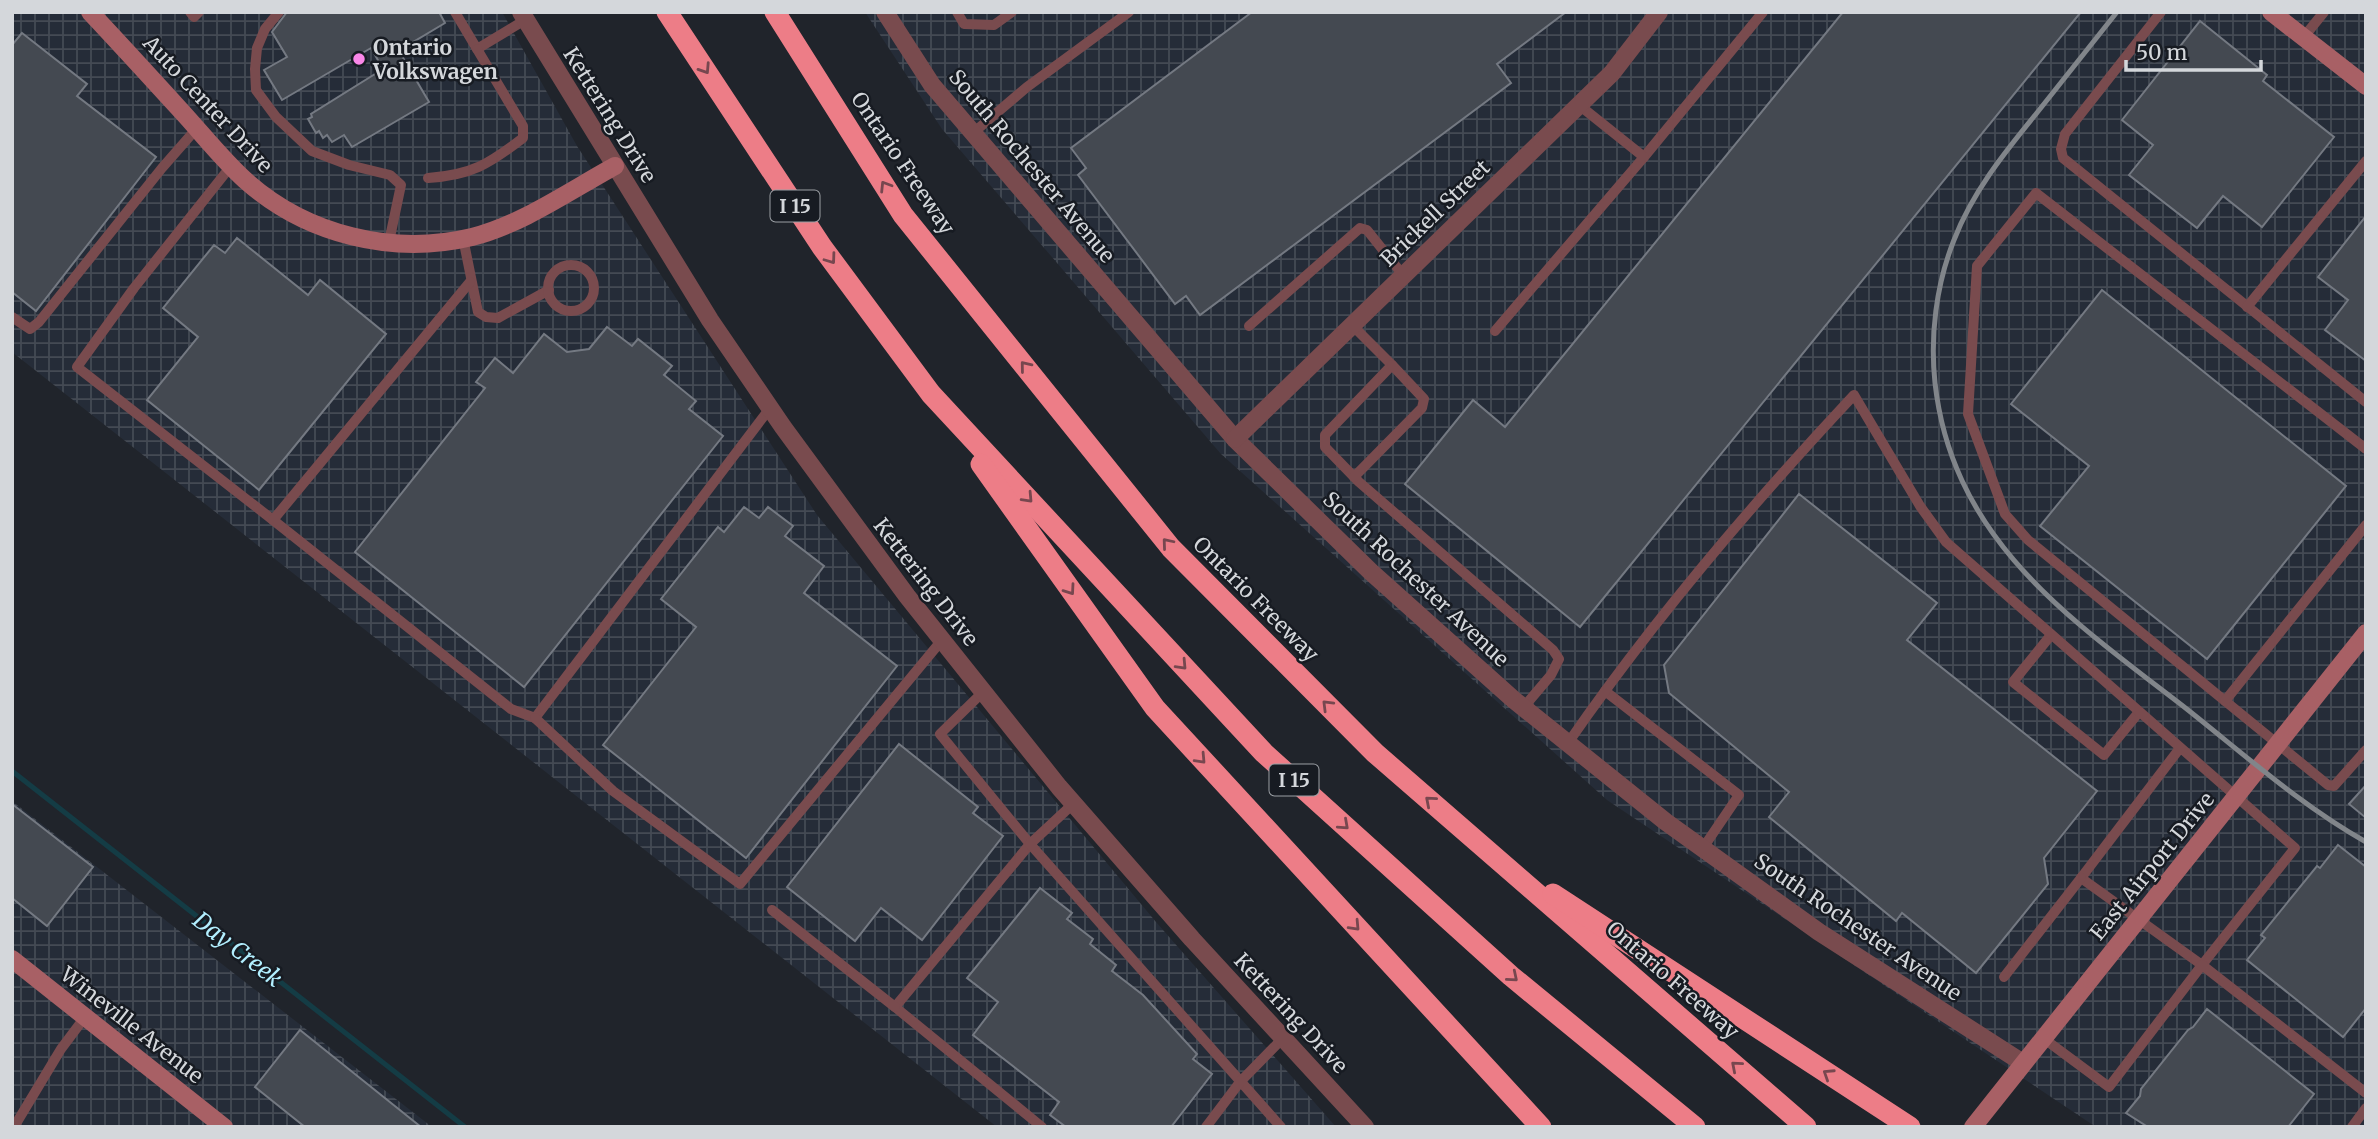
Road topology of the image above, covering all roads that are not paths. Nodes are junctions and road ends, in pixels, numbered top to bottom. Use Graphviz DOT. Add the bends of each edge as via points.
graph roads {
  1 [pos="90,12"];
  2 [pos="190,12"];
  3 [pos="199,12"];
  4 [pos="279,12"];
  5 [pos="455,12"];
  6 [pos="667,12"];
  7 [pos="775,12"];
  8 [pos="885,12"];
  9 [pos="957,12"];
  10 [pos="1012,12"];
  11 [pos="1129,12"];
  12 [pos="1659,12"];
  13 [pos="1763,12"];
  14 [pos="2161,12"];
  15 [pos="2271,12"];
  16 [pos="2324,12"];
  17 [pos="523,16"];
  18 [pos="2303,38"];
  19 [pos="477,49"];
  20 [pos="2366,86"];
  21 [pos="1579,105"];
  22 [pos="197,128"];
  23 [pos="973,132"];
  24 [pos="1644,158"];
  25 [pos="2366,162"];
  26 [pos="231,166"];
  27 [pos="615,166"];
  28 [pos="428,178"];
  29 [pos="463,239"];
  30 [pos="389,242"];
  31 [pos="1404,275"];
  32 [pos="470,282"];
  33 [pos="548,290"];
  34 [pos="2247,307"];
  35 [pos="12,317"];
  36 [pos="1352,325"];
  37 [pos="1250,326"];
  38 [pos="1495,331"];
  39 [pos="1392,365"];
  40 [pos="931,394"];
  41 [pos="2366,402"];
  42 [pos="770,408"];
  43 [pos="1235,439"];
  44 [pos="2366,449"];
  45 [pos="1354,477"];
  46 [pos="273,520"];
  47 [pos="2366,525"];
  48 [pos="2366,633"];
  49 [pos="2051,635"];
  50 [pos="942,640"];
  51 [pos="1605,691"];
  52 [pos="983,692"];
  53 [pos="2225,701"];
  54 [pos="1523,708"];
  55 [pos="2139,712"];
  56 [pos="535,718"];
  57 [pos="1568,743"];
  58 [pos="2277,745"];
  59 [pos="2180,748"];
  60 [pos="2366,750"];
  61 [pos="2235,797"];
  62 [pos="1074,803"];
  63 [pos="1030,844"];
  64 [pos="1481,846"];
  65 [pos="1703,848"];
  66 [pos="2081,878"];
  67 [pos="772,910"];
  68 [pos="2138,920"];
  69 [pos="12,959"];
  70 [pos="2202,965"];
  71 [pos="2004,977"];
  72 [pos="895,1006"];
  73 [pos="85,1017"];
  74 [pos="1283,1038"];
  75 [pos="2043,1038"];
  76 [pos="2023,1063"];
  77 [pos="1487,1067"];
  78 [pos="1240,1082"];
  79 [pos="2366,1093"];
  80 [pos="12,1105"];
  81 [pos="2366,1108"];
  82 [pos="23,1113"];
  83 [pos="14,1127"];
  84 [pos="224,1127"];
  85 [pos="1042,1127"];
  86 [pos="1206,1127"];
  87 [pos="1281,1127"];
  88 [pos="1365,1127"];
  89 [pos="1541,1127"];
  90 [pos="1555,1127"];
  91 [pos="1695,1127"];
  92 [pos="1806,1127"];
  93 [pos="1910,1127"];
  94 [pos="1973,1127"];
  95 [pos="2352,1127"];
  1 -- 22 [label="street, Auto Center Drive"];
  2 -- 3 [label="lane" via="194,17"];
  4 -- 30 [label="lane" via="257,48 256,90 276,117 312,151 390,175 401,185"];
  5 -- 19 [label="lane"];
  6 -- 40 [label="highway, I 15, one-way" via="822,247"];
  64 -- 7 [label="highway, Ontario Freeway, one-way" via="1375,753 1171,548 903,215"];
  8 -- 23 [label="street, South Rochester Avenue" via="932,85"];
  9 -- 10 [label="lane" via="964,24 994,25"];
  11 -- 23 [label="lane"];
  12 -- 21 [label="street, Brickell Street" via="1612,74"];
  13 -- 24 [label="lane"];
  14 -- 34 [label="lane" via="2066,134 2063,158"];
  15 -- 18 [label="street"];
  16 -- 18 [label="lane"];
  17 -- 19 [label="lane"];
  17 -- 27 [label="street, Kettering Drive"];
  18 -- 20 [label="street"];
  19 -- 28 [label="lane" via="523,126 523,138 493,161 457,176"];
  21 -- 24 [label="lane"];
  21 -- 31 [label="street, Brickell Street"];
  22 -- 26 [label="street, Auto Center Drive"];
  22 -- 35 [label="lane" via="39,322 30,329"];
  23 -- 43 [label="street, South Rochester Avenue"];
  24 -- 38 [label="lane"];
  25 -- 34 [label="lane"];
  26 -- 30 [label="street, Auto Center Drive" via="287,211 356,239"];
  26 -- 46 [label="lane" via="77,366"];
  27 -- 29 [label="street, Auto Center Drive" via="522,217"];
  27 -- 42 [label="street, Kettering Drive"];
  29 -- 30 [label="street, Auto Center Drive" via="427,245"];
  29 -- 32 [label="lane"];
  31 -- 36 [label="street, Brickell Street"];
  31 -- 37 [label="lane" via="1367,230 1360,228"];
  32 -- 33 [label="lane" via="478,312 486,317 498,318"];
  32 -- 46 [label="lane"];
  33 -- 33 [label="lane" via="552,276 564,266 579,266 594,282 592,298 575,311 555,304"];
  34 -- 41 [label="lane"];
  36 -- 39 [label="lane"];
  36 -- 43 [label="street, Brickell Street"];
  39 -- 45 [label="lane" via="1325,435 1325,447"];
  39 -- 45 [label="lane" via="1424,399 1422,408"];
  40 -- 77 [label="highway, one-way" via="1155,708"];
  40 -- 91 [label="highway, I 15, one-way" via="1264,753 1511,976"];
  42 -- 50 [label="street, Kettering Drive"];
  42 -- 56 [label="lane"];
  43 -- 54 [label="street, South Rochester Avenue" via="1371,572"];
  44 -- 53 [label="lane" via="2036,193 1977,266 1968,414 2006,514 2028,540"];
  45 -- 54 [label="lane" via="1553,650 1559,659 1551,675"];
  46 -- 56 [label="lane" via="510,709"];
  47 -- 53 [label="lane"];
  48 -- 58 [label="street, East Airport Drive"];
  49 -- 51 [label="lane" via="1946,542 1854,396 1779,475"];
  49 -- 55 [label="lane"];
  49 -- 55 [label="lane" via="2013,682 2104,755"];
  50 -- 52 [label="street, Kettering Drive"];
  50 -- 56 [label="lane" via="740,884 613,791"];
  51 -- 57 [label="lane"];
  51 -- 65 [label="lane" via="1739,795"];
  52 -- 62 [label="street, Kettering Drive"];
  52 -- 63 [label="lane" via="940,734"];
  53 -- 58 [label="lane"];
  54 -- 57 [label="street, South Rochester Avenue"];
  55 -- 59 [label="lane"];
  57 -- 65 [label="street, South Rochester Avenue"];
  58 -- 60 [label="lane" via="2334,786"];
  58 -- 61 [label="street, East Airport Drive"];
  59 -- 61 [label="lane"];
  59 -- 66 [label="lane"];
  61 -- 68 [label="street, East Airport Drive"];
  61 -- 70 [label="lane" via="2295,848"];
  62 -- 63 [label="lane"];
  62 -- 74 [label="street, Kettering Drive"];
  63 -- 72 [label="lane"];
  63 -- 78 [label="lane"];
  92 -- 64 [label="highway, Ontario Freeway, one-way"];
  93 -- 64 [label="highway, one-way"];
  65 -- 76 [label="street, South Rochester Avenue" via="1819,932"];
  66 -- 68 [label="lane"];
  66 -- 71 [label="lane"];
  67 -- 72 [label="lane"];
  68 -- 70 [label="lane"];
  68 -- 75 [label="street, East Airport Drive"];
  69 -- 73 [label="street, Wineville Avenue"];
  70 -- 75 [label="lane" via="2109,1087"];
  70 -- 79 [label="lane"];
  72 -- 85 [label="lane"];
  73 -- 82 [label="lane"];
  73 -- 84 [label="street, Wineville Avenue"];
  74 -- 78 [label="lane"];
  74 -- 88 [label="street, Kettering Drive"];
  75 -- 76 [label="street, East Airport Drive"];
  76 -- 94 [label="street, East Airport Drive"];
  77 -- 89 [label="highway"];
  77 -- 90 [label="highway"];
  78 -- 86 [label="lane"];
  78 -- 87 [label="lane"];
  80 -- 82 [label="lane"];
  81 -- 95 [label="lane"];
  82 -- 83 [label="lane"];
}
